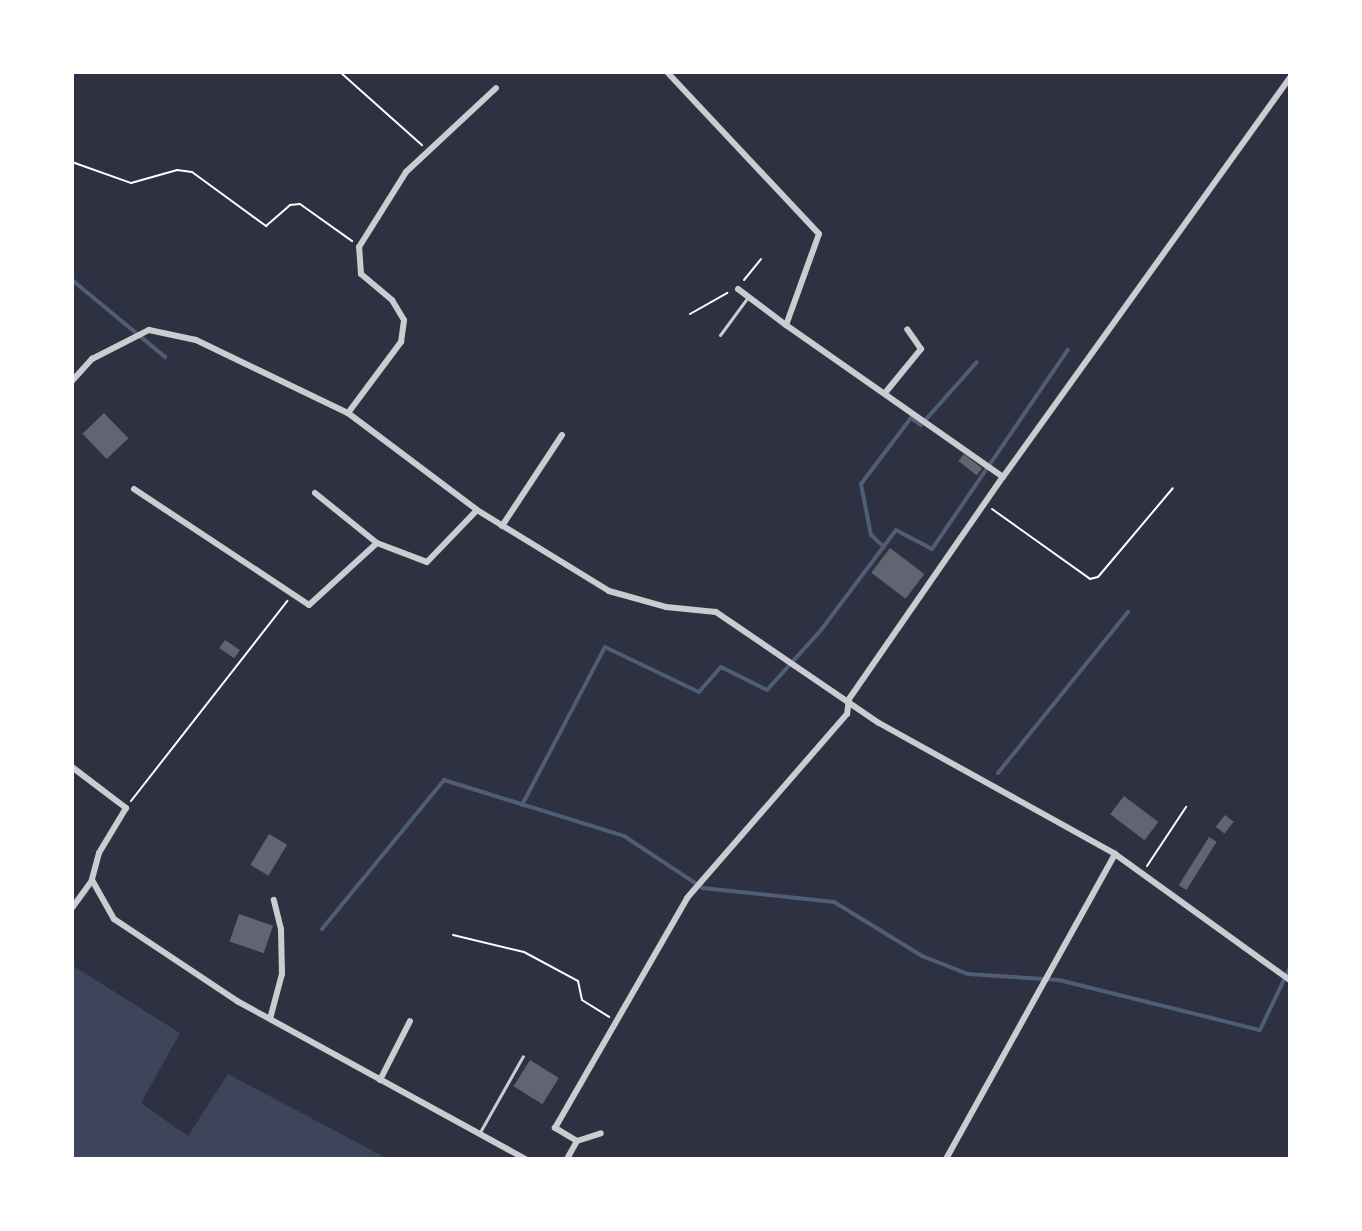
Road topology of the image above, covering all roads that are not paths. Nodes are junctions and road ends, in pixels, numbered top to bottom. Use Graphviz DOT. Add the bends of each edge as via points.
graph roads {
  1 [pos="667,72"];
  2 [pos="1290,78"];
  3 [pos="496,88"];
  4 [pos="738,289"];
  5 [pos="748,297"];
  6 [pos="786,325"];
  7 [pos="907,329"];
  8 [pos="720,335"];
  9 [pos="72,381"];
  10 [pos="885,393"];
  11 [pos="348,413"];
  12 [pos="562,435"];
  13 [pos="1003,477"];
  14 [pos="134,489"];
  15 [pos="315,493"];
  16 [pos="477,510"];
  17 [pos="502,526"];
  18 [pos="377,543"];
  19 [pos="849,699"];
  20 [pos="72,767"];
  21 [pos="1115,854"];
  22 [pos="92,880"];
  23 [pos="274,900"];
  24 [pos="72,908"];
  25 [pos="1289,980"];
  26 [pos="270,1019"];
  27 [pos="410,1021"];
  28 [pos="523,1056"];
  29 [pos="380,1080"];
  30 [pos="601,1133"];
  31 [pos="478,1135"];
  32 [pos="577,1141"];
  33 [pos="525,1159"];
  34 [pos="567,1159"];
  35 [pos="946,1159"];
  1 -- 6 [label="street" via="819,234"];
  2 -- 13 [label="street"];
  3 -- 11 [label="street" via="406,172 359,247 361,274 392,300 404,320 401,342"];
  4 -- 5 [label="street"];
  5 -- 6 [label="street"];
  5 -- 8 [label="lane"];
  6 -- 10 [label="street"];
  7 -- 10 [label="street" via="921,349"];
  9 -- 11 [label="street" via="92,359 149,330 196,340"];
  10 -- 13 [label="street"];
  11 -- 16 [label="street"];
  12 -- 17 [label="street"];
  13 -- 19 [label="street"];
  14 -- 18 [label="street" via="309,605"];
  15 -- 18 [label="street"];
  16 -- 17 [label="street"];
  16 -- 18 [label="street" via="427,562"];
  17 -- 19 [label="street" via="609,591 666,607 716,612"];
  19 -- 21 [label="street" via="879,723"];
  19 -- 32 [label="street" via="847,714 687,898 555,1128"];
  20 -- 22 [label="street" via="126,808 99,853"];
  21 -- 25 [label="street"];
  21 -- 35 [label="street"];
  22 -- 24 [label="street"];
  22 -- 26 [label="street" via="114,919 157,952"];
  23 -- 26 [label="street" via="282,974"];
  26 -- 29 [label="street"];
  27 -- 29 [label="street"];
  28 -- 31 [label="lane"];
  29 -- 31 [label="street"];
  30 -- 32 [label="street"];
  31 -- 33 [label="street"];
  32 -- 34 [label="street"];
}
